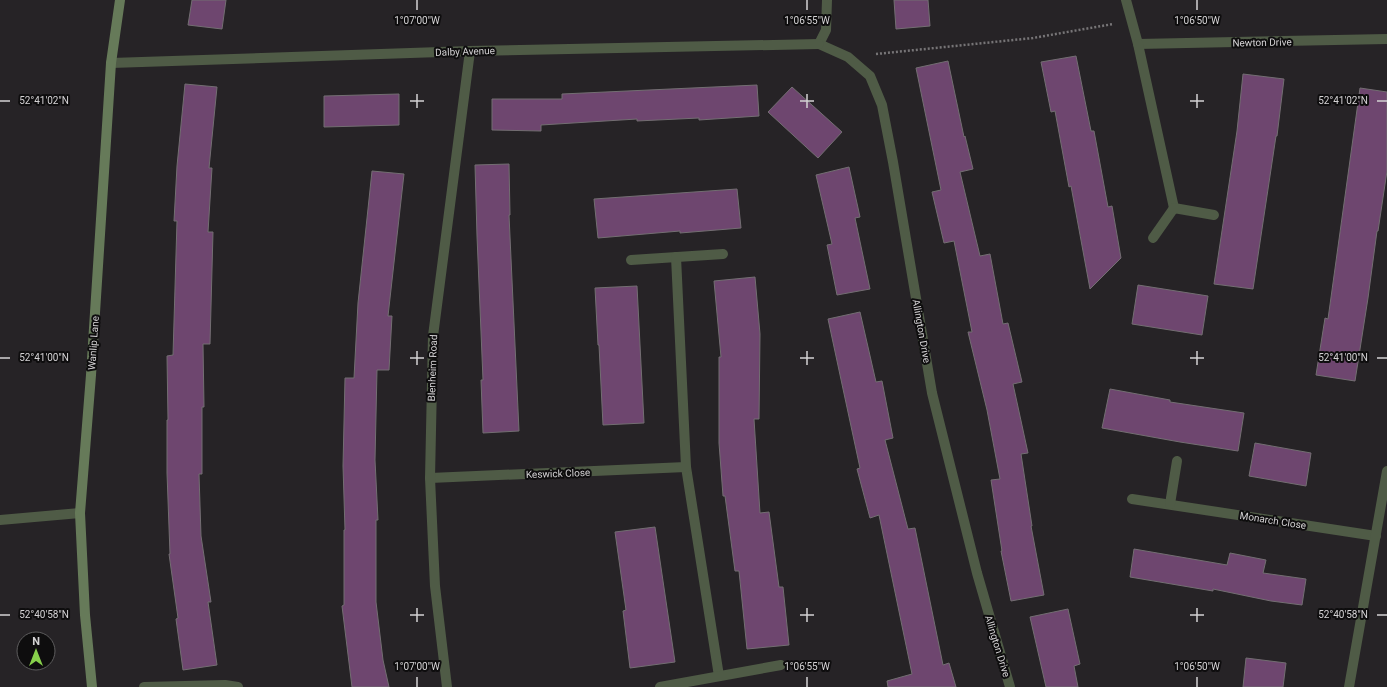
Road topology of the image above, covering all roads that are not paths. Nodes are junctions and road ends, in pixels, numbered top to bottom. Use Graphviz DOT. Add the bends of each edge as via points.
graph roads {
  1 [pos="120,0"];
  2 [pos="827,0"];
  3 [pos="1126,0"];
  4 [pos="1387,39"];
  5 [pos="819,44"];
  6 [pos="1138,44"];
  7 [pos="470,51"];
  8 [pos="112,63"];
  9 [pos="1174,208"];
  10 [pos="1214,215"];
  11 [pos="1153,238"];
  12 [pos="723,254"];
  13 [pos="676,257"];
  14 [pos="631,260"];
  15 [pos="1177,461"];
  16 [pos="686,468"];
  17 [pos="1387,471"];
  18 [pos="430,478"];
  19 [pos="1132,499"];
  20 [pos="1170,504"];
  21 [pos="80,513"];
  22 [pos="0,520"];
  23 [pos="1376,536"];
  24 [pos="781,665"];
  25 [pos="719,676"];
  26 [pos="92,687"];
  27 [pos="144,687"];
  28 [pos="238,687"];
  29 [pos="447,687"];
  30 [pos="660,687"];
  31 [pos="1010,687"];
  32 [pos="1349,687"];
  1 -- 8 [label="street, Wanlip Lane"];
  2 -- 5 [label="street" via="826,30"];
  3 -- 6 [label="street"];
  4 -- 6 [label="street, Newton Drive"];
  5 -- 7 [label="street, Dalby Avenue"];
  5 -- 31 [label="street, Allington Drive" via="848,57 870,76 882,105 932,394 977,573"];
  6 -- 9 [label="street"];
  7 -- 8 [label="street, Dalby Avenue"];
  7 -- 18 [label="street, Blenheim Road" via="433,336"];
  8 -- 21 [label="street, Wanlip Lane"];
  9 -- 10 [label="street"];
  9 -- 11 [label="street"];
  12 -- 13 [label="street"];
  13 -- 14 [label="street"];
  13 -- 16 [label="street"];
  15 -- 20 [label="street"];
  16 -- 18 [label="street, Keswick Close"];
  16 -- 25 [label="street"];
  17 -- 23 [label="street"];
  18 -- 29 [label="street, Blenheim Road" via="435,586"];
  19 -- 20 [label="street, Monarch Close"];
  20 -- 23 [label="street, Monarch Close"];
  21 -- 22 [label="street"];
  21 -- 26 [label="street, Wanlip Lane" via="84,615"];
  23 -- 32 [label="street"];
  24 -- 25 [label="street"];
  25 -- 30 [label="street"];
  27 -- 28 [label="street"];
}
